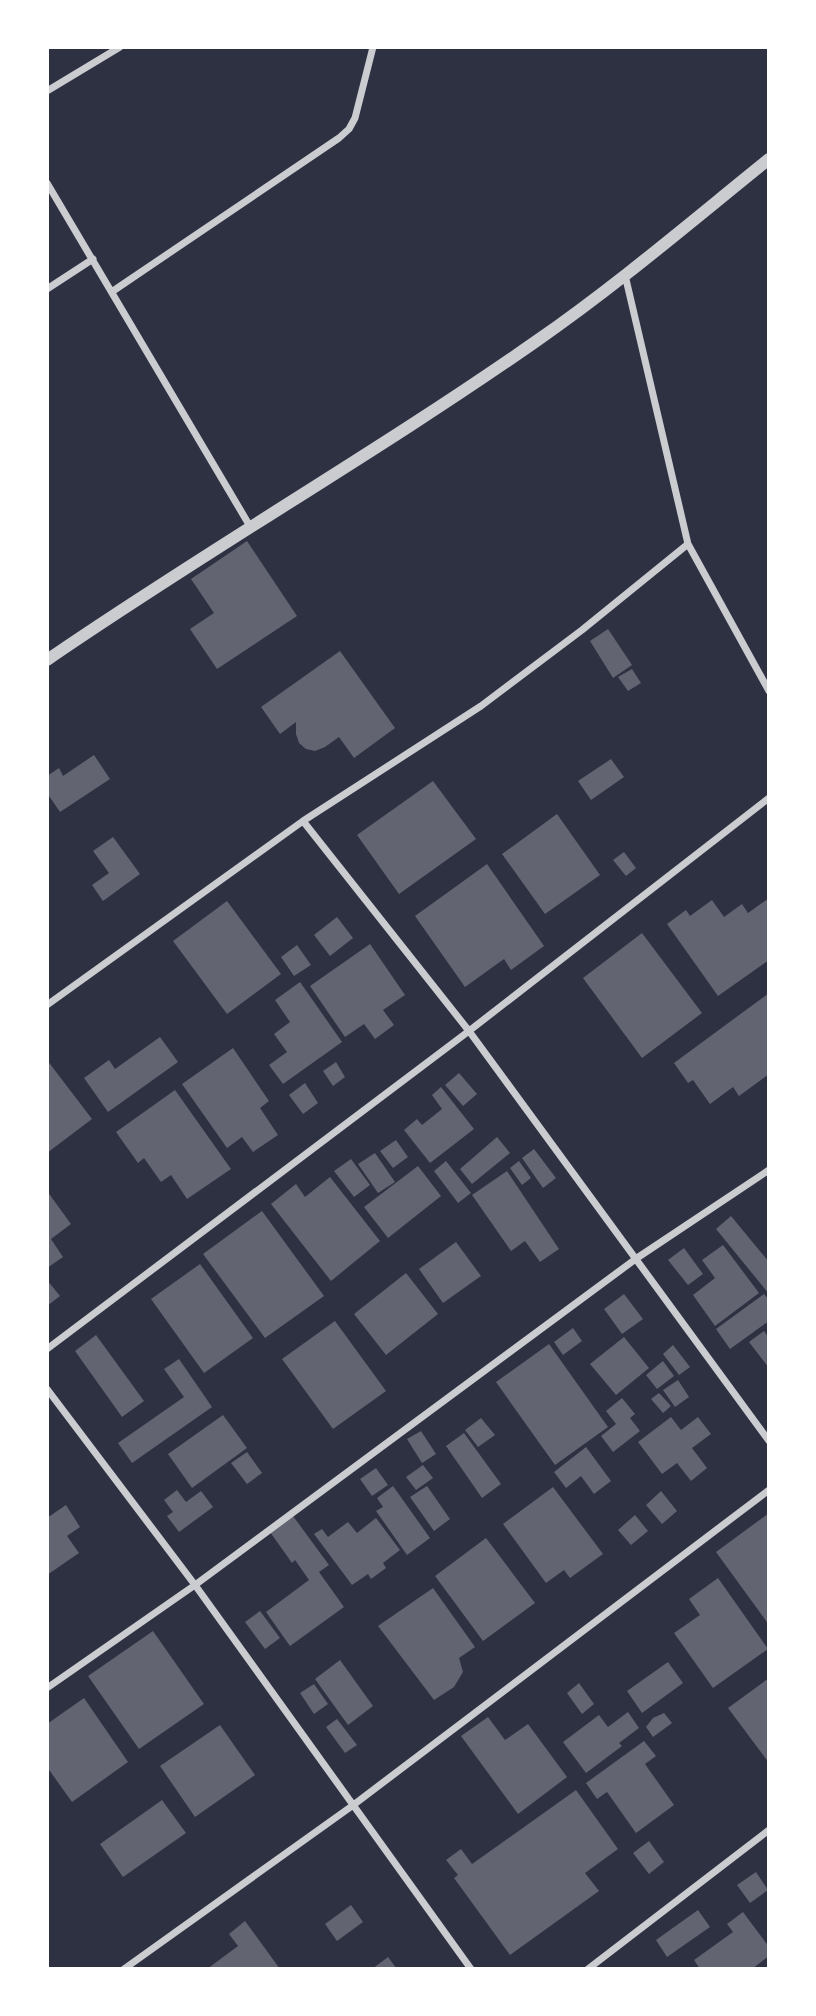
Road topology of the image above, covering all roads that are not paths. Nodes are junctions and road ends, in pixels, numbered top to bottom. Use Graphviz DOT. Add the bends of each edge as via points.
graph roads {
  1 [pos="120,47"];
  2 [pos="373,47"];
  3 [pos="47,91"];
  4 [pos="769,159"];
  5 [pos="47,183"];
  6 [pos="93,259"];
  7 [pos="624,274"];
  8 [pos="47,289"];
  9 [pos="113,291"];
  10 [pos="251,528"];
  11 [pos="688,544"];
  12 [pos="47,660"];
  13 [pos="769,691"];
  14 [pos="769,798"];
  15 [pos="303,821"];
  16 [pos="47,1005"];
  17 [pos="469,1031"];
  18 [pos="769,1170"];
  19 [pos="637,1258"];
  20 [pos="47,1349"];
  21 [pos="47,1389"];
  22 [pos="769,1441"];
  23 [pos="769,1490"];
  24 [pos="195,1586"];
  25 [pos="47,1688"];
  26 [pos="352,1806"];
  27 [pos="769,1830"];
  28 [pos="124,1969"];
  29 [pos="471,1969"];
  30 [pos="588,1969"];
  1 -- 3 [label="street"];
  2 -- 9 [label="street" via="349,129"];
  4 -- 7 [label="street"];
  5 -- 6 [label="street"];
  6 -- 8 [label="street"];
  6 -- 9 [label="street"];
  7 -- 10 [label="street" via="537,341"];
  7 -- 11 [label="street"];
  9 -- 10 [label="street"];
  10 -- 12 [label="street"];
  11 -- 13 [label="street"];
  11 -- 15 [label="street" via="481,706"];
  14 -- 17 [label="street"];
  15 -- 16 [label="street"];
  15 -- 17 [label="street"];
  17 -- 19 [label="street"];
  17 -- 20 [label="street"];
  18 -- 19 [label="street"];
  19 -- 22 [label="street"];
  19 -- 24 [label="street"];
  21 -- 24 [label="street"];
  23 -- 26 [label="street"];
  24 -- 25 [label="street"];
  24 -- 26 [label="street"];
  26 -- 28 [label="street"];
  26 -- 29 [label="street"];
  27 -- 30 [label="street"];
}
